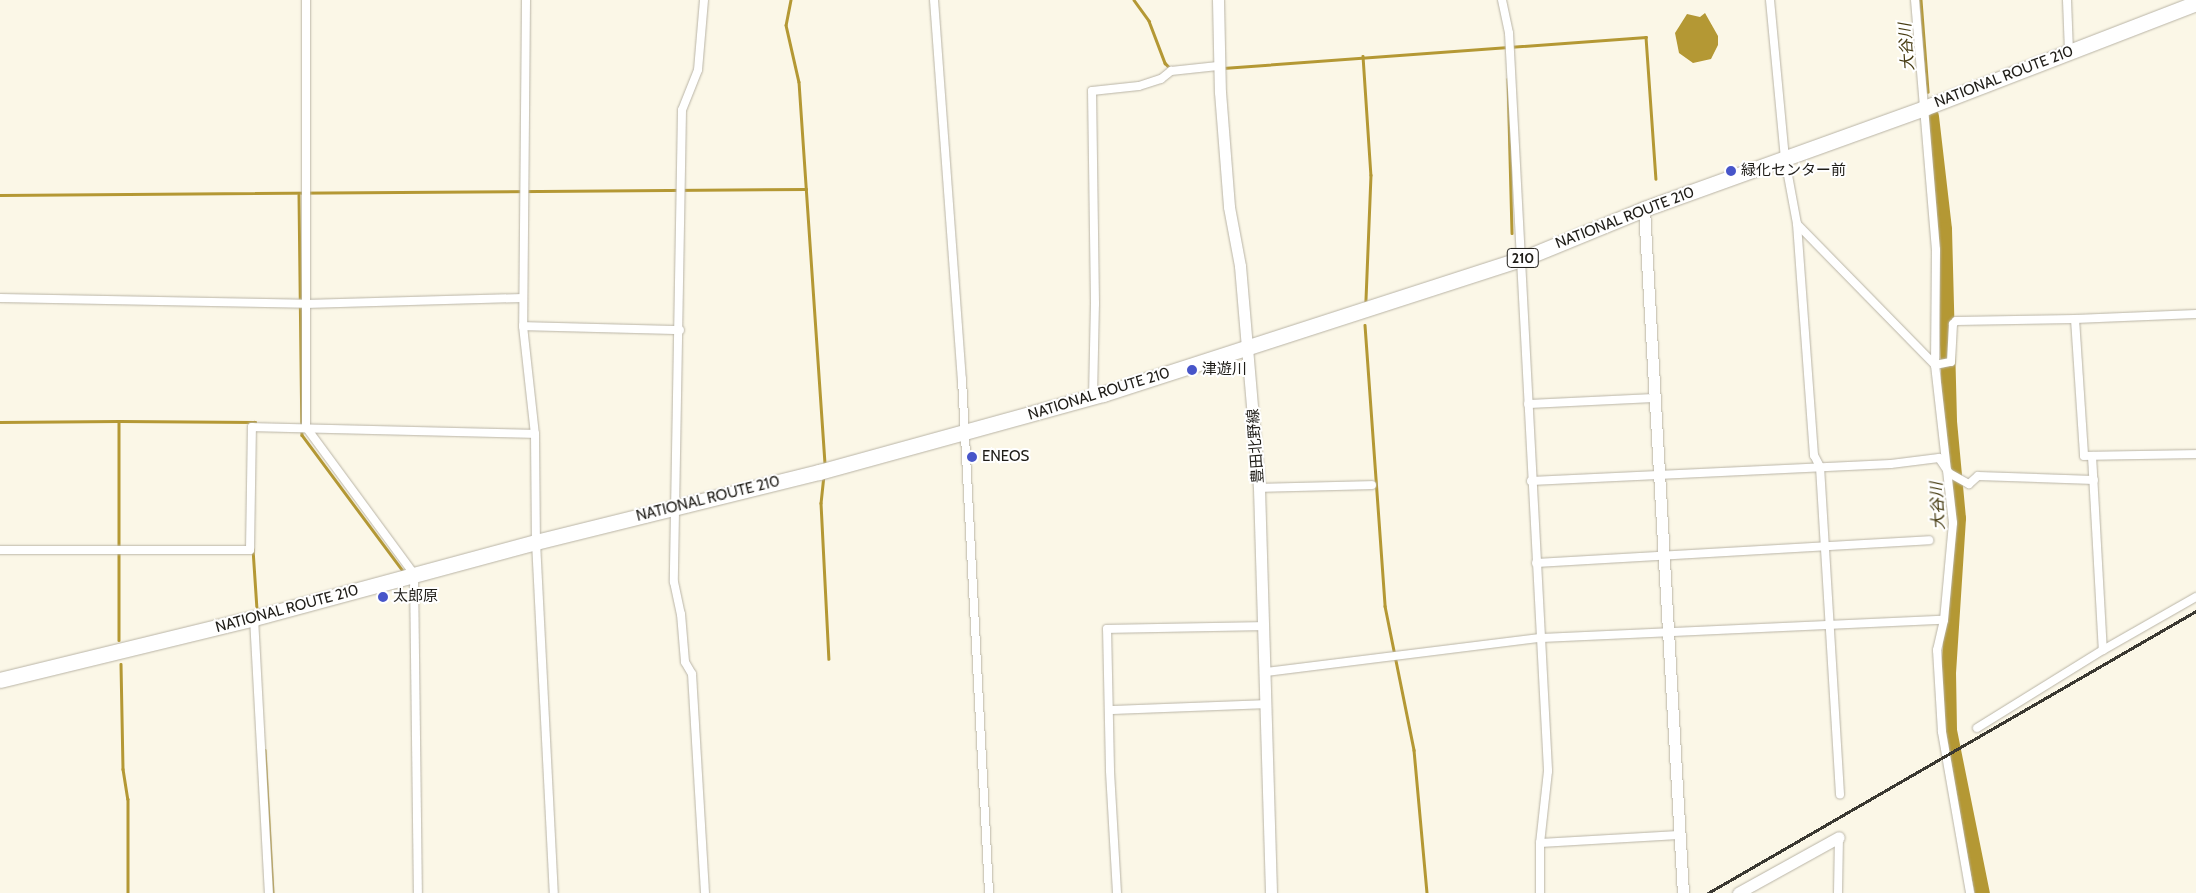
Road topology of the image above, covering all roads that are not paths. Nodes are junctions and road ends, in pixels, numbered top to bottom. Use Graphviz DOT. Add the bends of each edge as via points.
graph roads {
  1 [pos="306,0"];
  2 [pos="526,0"];
  3 [pos="704,0"];
  4 [pos="934,0"];
  5 [pos="1218,0"];
  6 [pos="1502,0"];
  7 [pos="1770,0"];
  8 [pos="1915,0"];
  9 [pos="2067,0"];
  10 [pos="2196,3"];
  11 [pos="2069,51"];
  12 [pos="1218,66"];
  13 [pos="1924,108"];
  14 [pos="1785,159"];
  15 [pos="1644,208"];
  16 [pos="1797,224"];
  17 [pos="1522,259"];
  18 [pos="0,298"];
  19 [pos="522,298"];
  20 [pos="305,304"];
  21 [pos="2196,314"];
  22 [pos="2075,319"];
  23 [pos="523,326"];
  24 [pos="680,330"];
  25 [pos="1248,348"];
  26 [pos="1936,365"];
  27 [pos="1093,397"];
  28 [pos="1655,398"];
  29 [pos="1528,404"];
  30 [pos="306,427"];
  31 [pos="965,433"];
  32 [pos="535,434"];
  33 [pos="1943,437"];
  34 [pos="2196,454"];
  35 [pos="2092,456"];
  36 [pos="1939,458"];
  37 [pos="1820,467"];
  38 [pos="1949,473"];
  39 [pos="1660,474"];
  40 [pos="2094,480"];
  41 [pos="1531,481"];
  42 [pos="1372,485"];
  43 [pos="1259,488"];
  44 [pos="677,507"];
  45 [pos="1929,540"];
  46 [pos="536,542"];
  47 [pos="1826,546"];
  48 [pos="0,550"];
  49 [pos="1664,556"];
  50 [pos="1536,563"];
  51 [pos="414,574"];
  52 [pos="2196,597"];
  53 [pos="254,618"];
  54 [pos="1944,620"];
  55 [pos="1264,626"];
  56 [pos="1831,626"];
  57 [pos="1667,631"];
  58 [pos="1540,638"];
  59 [pos="2103,650"];
  60 [pos="1266,672"];
  61 [pos="0,680"];
  62 [pos="1265,704"];
  63 [pos="1110,710"];
  64 [pos="1977,728"];
  65 [pos="1840,794"];
  66 [pos="1679,835"];
  67 [pos="1839,837"];
  68 [pos="1540,843"];
  69 [pos="269,893"];
  70 [pos="418,893"];
  71 [pos="554,893"];
  72 [pos="705,893"];
  73 [pos="989,893"];
  74 [pos="1117,893"];
  75 [pos="1271,893"];
  76 [pos="1540,893"];
  77 [pos="1683,893"];
  78 [pos="1738,893"];
  79 [pos="1838,893"];
  80 [pos="1970,893"];
  1 -- 20 [label="street"];
  2 -- 19 [label="street"];
  3 -- 24 [label="street" via="698,70 682,110"];
  4 -- 31 [label="street"];
  5 -- 12 [label="main road, 豊田北野線"];
  6 -- 17 [label="street" via="1509,33"];
  7 -- 14 [label="street"];
  8 -- 13 [label="street"];
  9 -- 11 [label="street"];
  10 -- 11 [label="highway, NATIONAL ROUTE 210 / 210"];
  11 -- 13 [label="highway, NATIONAL ROUTE 210 / 210"];
  12 -- 25 [label="main road, 豊田北野線" via="1229,207 1240,266"];
  12 -- 27 [label="street" via="1171,71 1161,79 1139,86 1092,91"];
  13 -- 14 [label="highway, NATIONAL ROUTE 210 / 210"];
  13 -- 26 [label="street" via="1936,250"];
  14 -- 15 [label="highway, NATIONAL ROUTE 210 / 210"];
  14 -- 16 [label="street"];
  15 -- 17 [label="highway, NATIONAL ROUTE 210 / 210"];
  15 -- 28 [label="main road"];
  16 -- 26 [label="street"];
  16 -- 37 [label="street" via="1814,455"];
  17 -- 25 [label="highway, NATIONAL ROUTE 210 / 210"];
  17 -- 29 [label="street"];
  18 -- 20 [label="street"];
  19 -- 20 [label="street"];
  19 -- 23 [label="street"];
  20 -- 30 [label="street"];
  21 -- 22 [label="street"];
  22 -- 26 [label="street" via="1956,321 1953,324 1950,362"];
  22 -- 35 [label="street" via="2084,456"];
  23 -- 24 [label="street"];
  23 -- 32 [label="street"];
  24 -- 44 [label="street"];
  25 -- 27 [label="highway, NATIONAL ROUTE 210 / 210"];
  25 -- 43 [label="main road, 豊田北野線"];
  26 -- 33 [label="street"];
  27 -- 31 [label="highway, NATIONAL ROUTE 210 / 210"];
  28 -- 29 [label="street"];
  28 -- 39 [label="main road"];
  29 -- 41 [label="street"];
  30 -- 32 [label="street"];
  30 -- 48 [label="street" via="252,427 250,550"];
  30 -- 51 [label="street"];
  31 -- 44 [label="highway, NATIONAL ROUTE 210 / 210"];
  31 -- 73 [label="street"];
  32 -- 46 [label="street"];
  33 -- 36 [label="street"];
  33 -- 38 [label="street"];
  34 -- 35 [label="street"];
  35 -- 40 [label="street"];
  36 -- 37 [label="street"];
  36 -- 38 [label="street"];
  37 -- 39 [label="street"];
  37 -- 47 [label="street"];
  38 -- 40 [label="street" via="1968,484 1978,476"];
  38 -- 54 [label="street" via="1953,523"];
  39 -- 41 [label="street"];
  39 -- 49 [label="main road"];
  40 -- 59 [label="street"];
  41 -- 50 [label="street"];
  42 -- 43 [label="street"];
  43 -- 55 [label="main road, 豊田北野線"];
  44 -- 46 [label="highway, NATIONAL ROUTE 210 / 210"];
  44 -- 72 [label="street" via="674,582 682,614 685,662 692,674"];
  45 -- 47 [label="street"];
  46 -- 51 [label="highway, NATIONAL ROUTE 210 / 210"];
  46 -- 71 [label="street"];
  47 -- 49 [label="street"];
  47 -- 56 [label="street"];
  49 -- 50 [label="street"];
  49 -- 57 [label="main road"];
  50 -- 58 [label="street"];
  51 -- 53 [label="highway, NATIONAL ROUTE 210 / 210"];
  51 -- 70 [label="street"];
  52 -- 59 [label="street"];
  53 -- 61 [label="highway, NATIONAL ROUTE 210 / 210"];
  53 -- 69 [label="street"];
  54 -- 56 [label="street"];
  54 -- 80 [label="street" via="1936,650 1942,732"];
  55 -- 60 [label="main road, 豊田北野線"];
  55 -- 63 [label="street" via="1108,629"];
  56 -- 57 [label="street"];
  56 -- 65 [label="street"];
  57 -- 58 [label="street"];
  57 -- 66 [label="main road"];
  58 -- 60 [label="street"];
  58 -- 68 [label="street" via="1548,771"];
  59 -- 64 [label="street"];
  60 -- 62 [label="main road, 豊田北野線"];
  62 -- 63 [label="street"];
  62 -- 75 [label="main road, 豊田北野線"];
  63 -- 74 [label="street"];
  66 -- 68 [label="street"];
  66 -- 77 [label="main road"];
  67 -- 78 [label="main road"];
  67 -- 79 [label="street"];
  68 -- 76 [label="street"];
}
